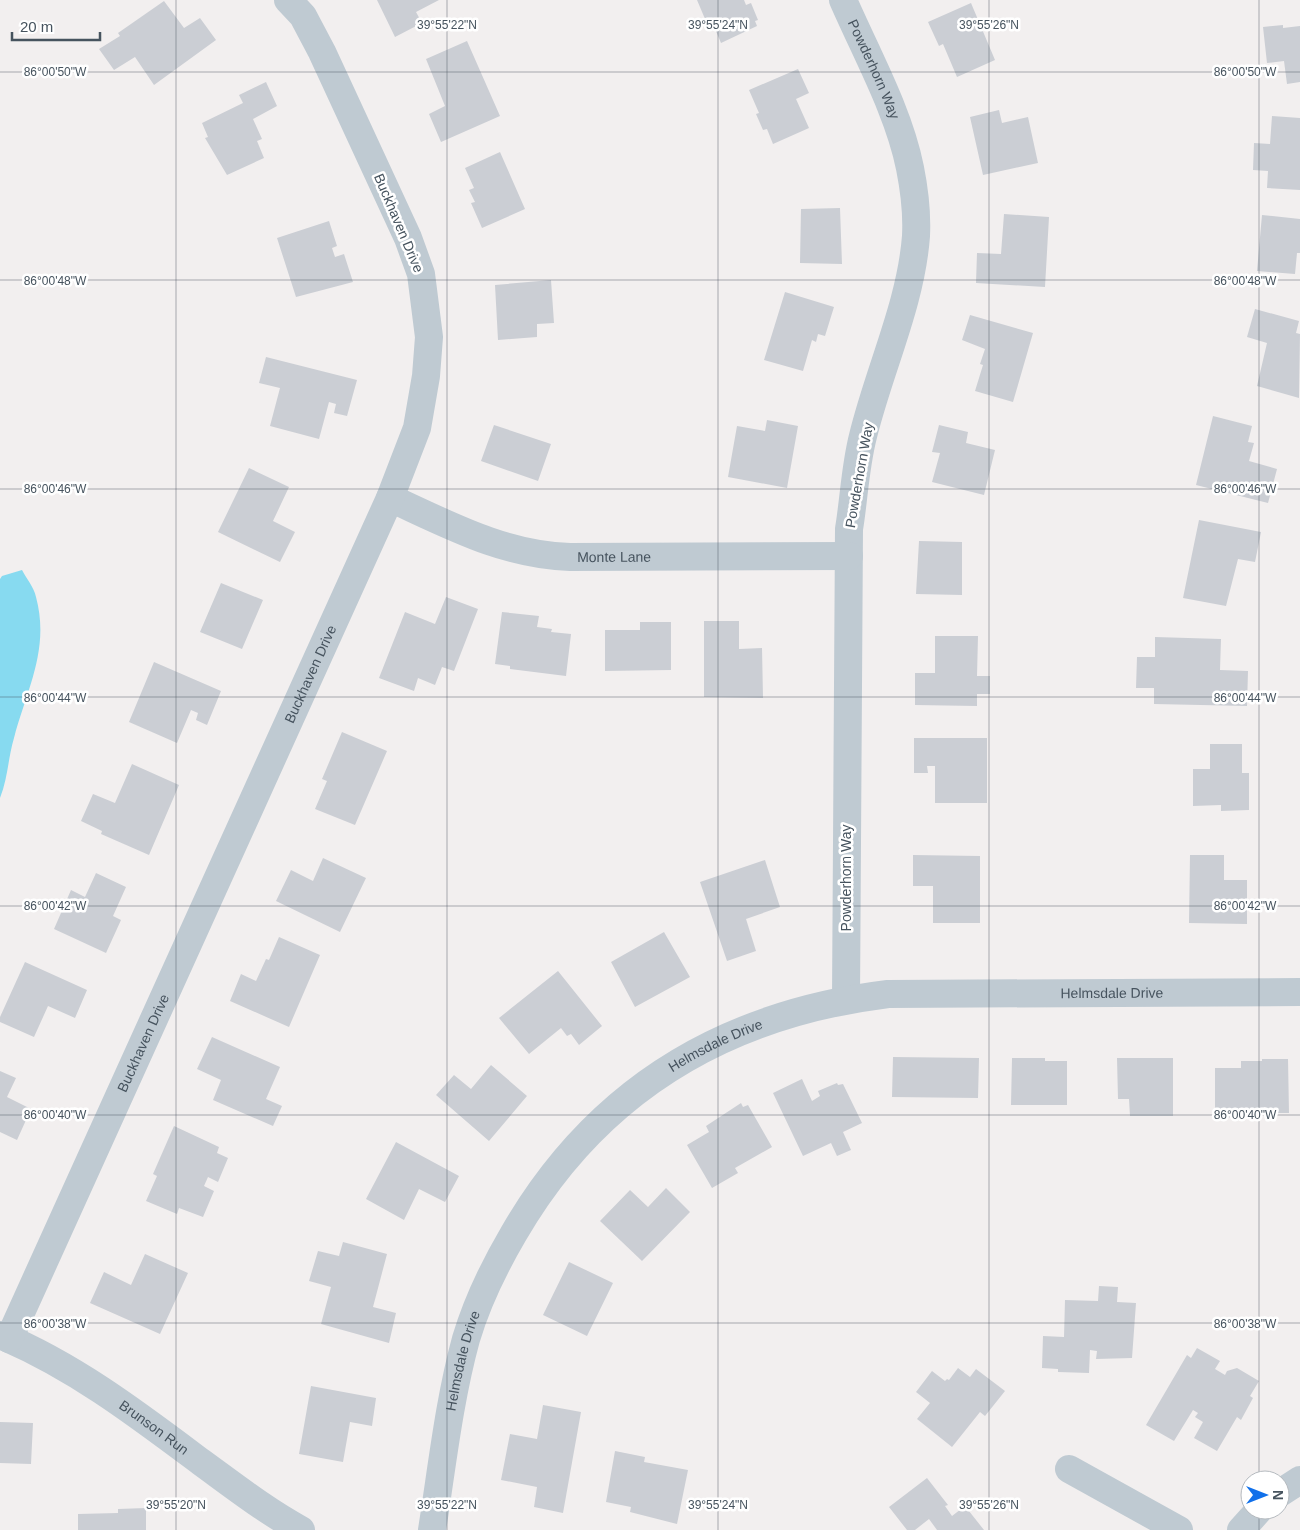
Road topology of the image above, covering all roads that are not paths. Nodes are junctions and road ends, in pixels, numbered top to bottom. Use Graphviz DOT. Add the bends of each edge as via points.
graph roads {
  1 [pos="288,0"];
  2 [pos="843,0"];
  3 [pos="390,498"];
  4 [pos="849,556"];
  5 [pos="1300,992"];
  6 [pos="846,999"];
  7 [pos="5,1337"];
  8 [pos="1069,1469"];
  9 [pos="1250,1520"];
  10 [pos="302,1530"];
  11 [pos="432,1530"];
  12 [pos="1179,1530"];
  13 [pos="1242,1530"];
  1 -- 3 [label="street, Buckhaven Drive" via="303,16 322,52 408,238 421,274 429,338 426,376 417,428"];
  2 -- 4 [label="street, Powderhorn Way" via="897,127 910,167 916,222 906,292 863,436 851,502"];
  3 -- 4 [label="street, Monte Lane" via="473,537 536,554 570,557"];
  3 -- 7 [label="street, Buckhaven Drive"];
  4 -- 6 [label="street, Powderhorn Way"];
  5 -- 6 [label="street, Helmsdale Drive" via="923,992"];
  6 -- 11 [label="street, Helmsdale Drive" via="755,1025 672,1067 618,1106 560,1164 536,1195 496,1265 466,1340"];
  7 -- 10 [label="street, Brunson Run" via="53,1360 108,1394 267,1510"];
  8 -- 12 [label="street"];
  9 -- 13 [label="street"];
}
